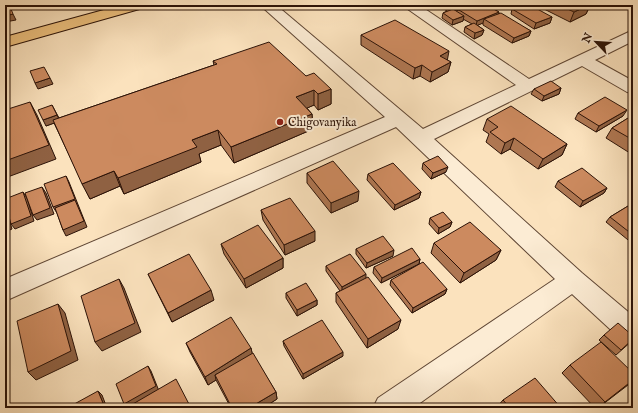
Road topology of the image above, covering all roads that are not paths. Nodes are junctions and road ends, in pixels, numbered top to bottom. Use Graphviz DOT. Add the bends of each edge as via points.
graph roads {
  1 [pos="138,5"];
  2 [pos="267,5"];
  3 [pos="409,5"];
  4 [pos="633,35"];
  5 [pos="5,42"];
  6 [pos="582,59"];
  7 [pos="527,85"];
  8 [pos="633,88"];
  9 [pos="399,118"];
  10 [pos="421,138"];
  11 [pos="573,280"];
  12 [pos="5,290"];
  13 [pos="633,333"];
  14 [pos="388,408"];
  1 -- 5 [label="main road"];
  2 -- 9 [label="street"];
  3 -- 7 [label="street"];
  4 -- 6 [label="street"];
  6 -- 7 [label="street"];
  6 -- 8 [label="street"];
  7 -- 10 [label="street"];
  9 -- 10 [label="street"];
  9 -- 12 [label="street"];
  10 -- 11 [label="street"];
  11 -- 13 [label="street"];
  11 -- 14 [label="street"];
}
